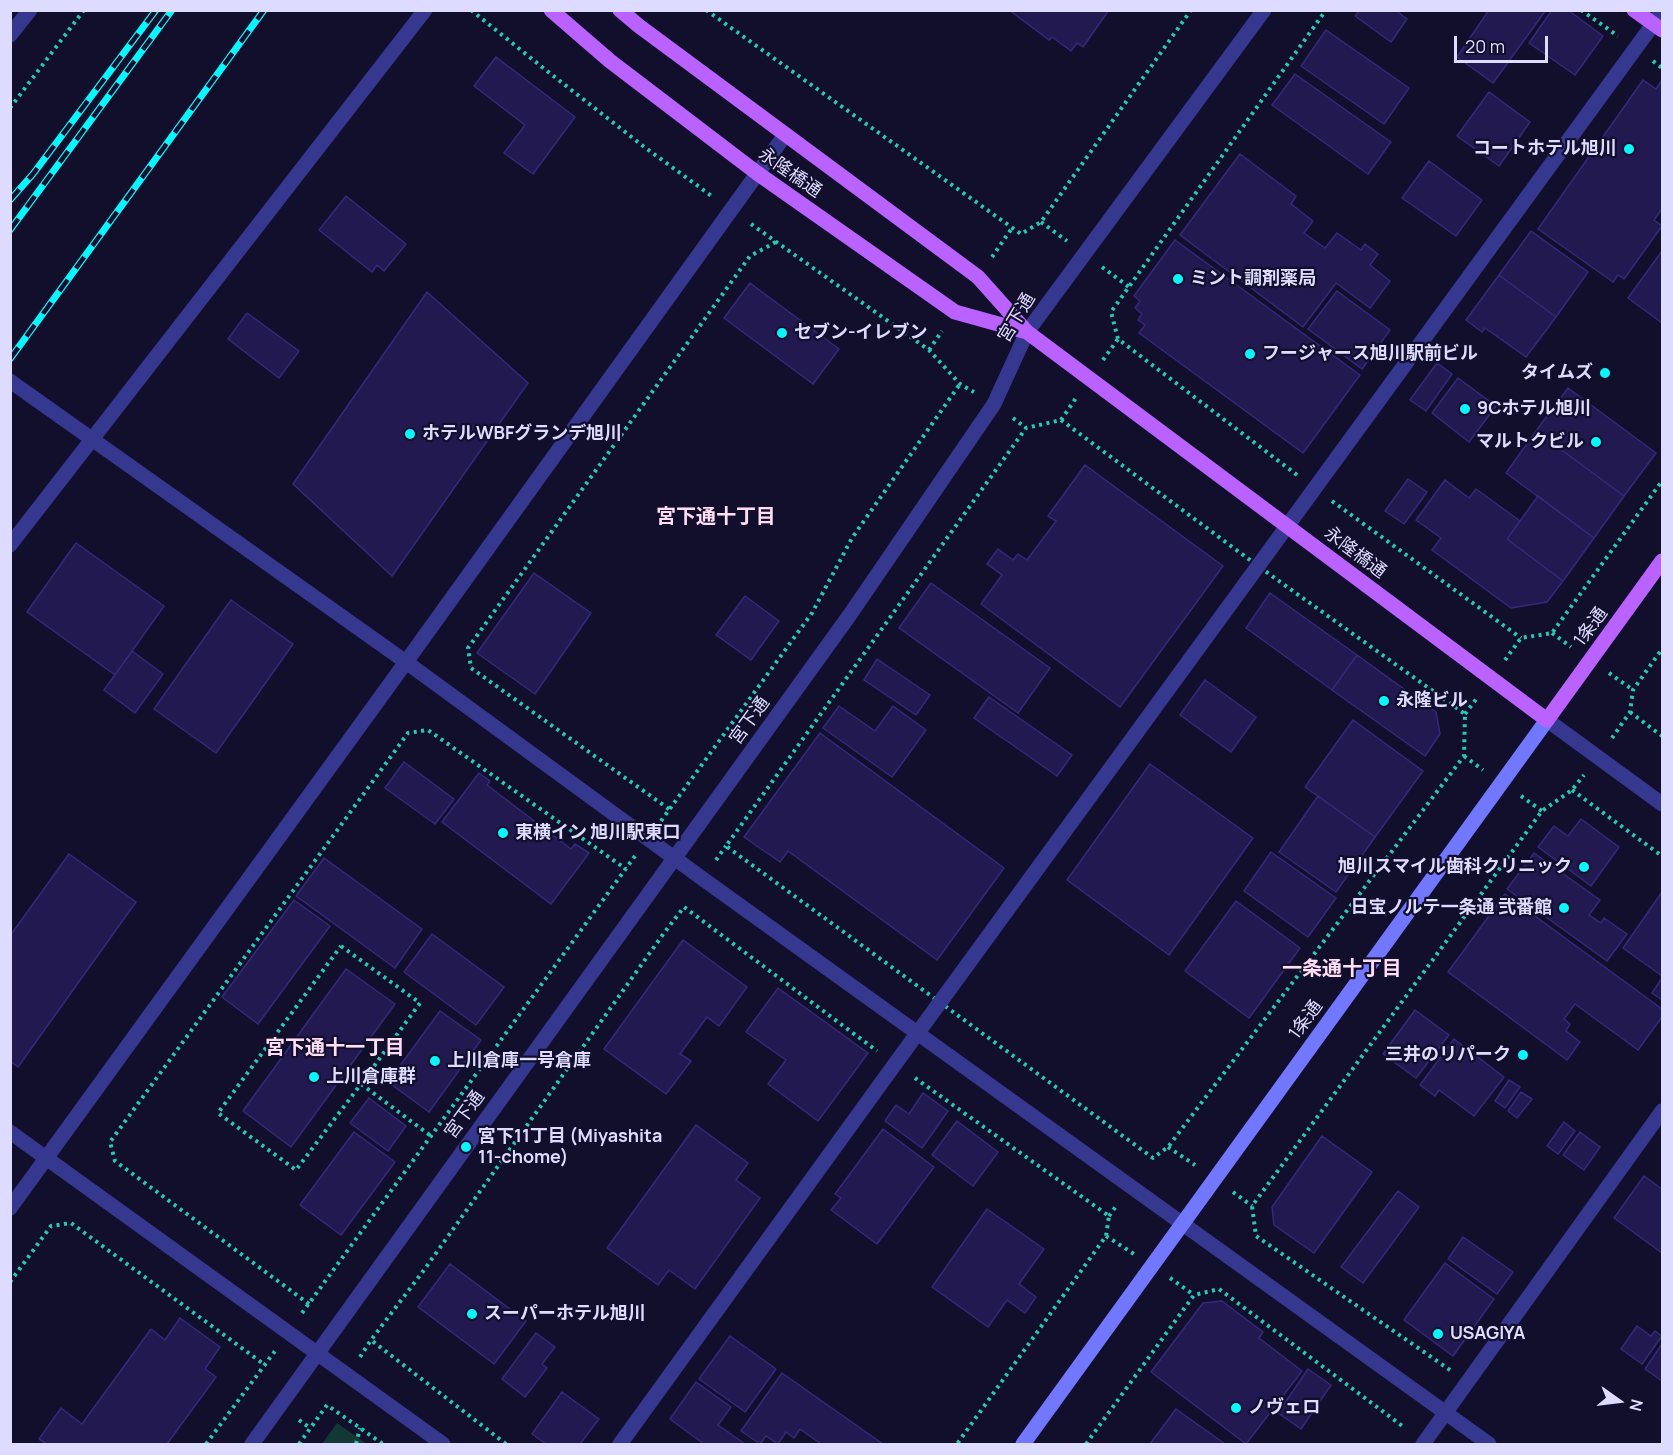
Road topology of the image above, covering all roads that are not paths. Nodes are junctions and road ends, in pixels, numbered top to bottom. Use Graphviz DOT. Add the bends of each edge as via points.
graph roads {
  1 [pos="30,10"];
  2 [pos="425,10"];
  3 [pos="551,10"];
  4 [pos="620,10"];
  5 [pos="1264,10"];
  6 [pos="1634,10"];
  7 [pos="1659,22"];
  8 [pos="10,35"];
  9 [pos="785,135"];
  10 [pos="757,173"];
  11 [pos="1026,332"];
  12 [pos="10,381"];
  13 [pos="93,439"];
  14 [pos="1287,526"];
  15 [pos="10,546"];
  16 [pos="1662,561"];
  17 [pos="406,662"];
  18 [pos="1547,720"];
  19 [pos="1662,804"];
  20 [pos="675,859"];
  21 [pos="917,1033"];
  22 [pos="1662,1111"];
  23 [pos="10,1132"];
  24 [pos="47,1158"];
  25 [pos="10,1208"];
  26 [pos="1183,1224"];
  27 [pos="317,1354"];
  28 [pos="1446,1413"];
  29 [pos="252,1444"];
  30 [pos="443,1444"];
  31 [pos="620,1444"];
  32 [pos="1023,1444"];
  33 [pos="1424,1444"];
  34 [pos="1489,1444"];
  1 -- 8 [label="street"];
  2 -- 13 [label="street"];
  3 -- 10 [label="main road, 永隆橋通" via="610,61"];
  4 -- 9 [label="main road, 永隆橋通"];
  5 -- 11 [label="street, 宮下通"];
  6 -- 7 [label="main road"];
  7 -- 14 [label="street"];
  9 -- 10 [label="street"];
  9 -- 11 [label="main road, 永隆橋通" via="978,278"];
  10 -- 11 [label="main road, 永隆橋通" via="955,312"];
  10 -- 17 [label="street"];
  11 -- 14 [label="main road, 永隆橋通"];
  11 -- 20 [label="street, 宮下通" via="994,404"];
  12 -- 13 [label="street"];
  13 -- 15 [label="street"];
  13 -- 17 [label="street"];
  14 -- 18 [label="main road, 永隆橋通"];
  14 -- 21 [label="street"];
  16 -- 18 [label="main road, 1条通"];
  17 -- 20 [label="street"];
  17 -- 24 [label="street"];
  18 -- 19 [label="street, 永隆橋通"];
  18 -- 26 [label="main road, 1条通"];
  20 -- 21 [label="street"];
  20 -- 27 [label="street, 宮下通"];
  21 -- 26 [label="street"];
  21 -- 31 [label="street"];
  22 -- 28 [label="street"];
  23 -- 24 [label="street"];
  24 -- 25 [label="street"];
  24 -- 27 [label="street"];
  26 -- 28 [label="street"];
  26 -- 32 [label="main road, 1条通"];
  27 -- 29 [label="street, 宮下通"];
  27 -- 30 [label="street"];
  28 -- 33 [label="street"];
  28 -- 34 [label="street"];
}
